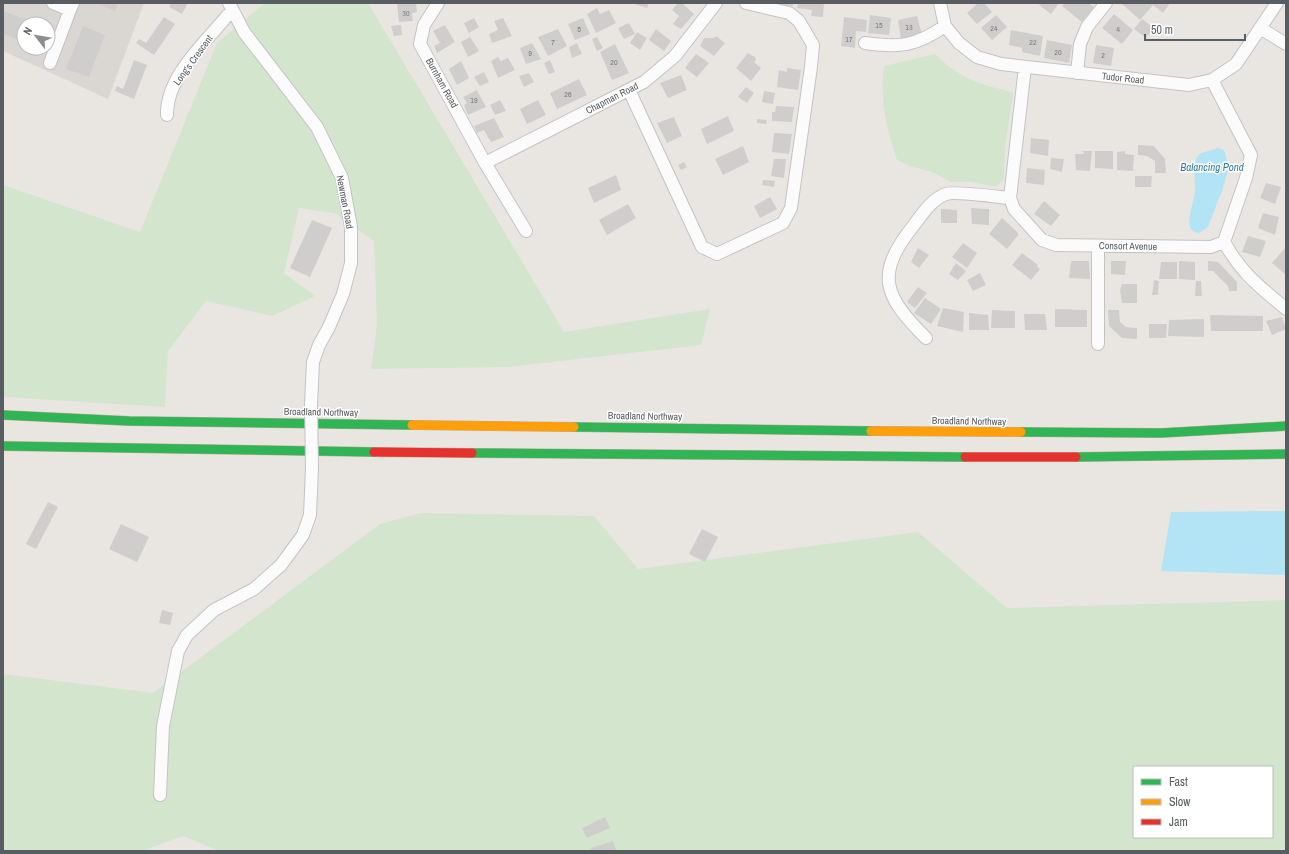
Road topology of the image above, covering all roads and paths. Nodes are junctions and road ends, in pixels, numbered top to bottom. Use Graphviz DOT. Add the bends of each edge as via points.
graph roads {
  1 [pos="53,3"];
  2 [pos="438,3"];
  3 [pos="716,3"];
  4 [pos="746,3"];
  5 [pos="940,3"];
  6 [pos="1106,3"];
  7 [pos="1277,3"];
  8 [pos="72,6"];
  9 [pos="231,7"];
  10 [pos="945,26"];
  11 [pos="1260,28"];
  12 [pos="865,44"];
  13 [pos="1286,44"];
  14 [pos="50,63"];
  15 [pos="1025,67"];
  16 [pos="1077,73"];
  17 [pos="1212,80"];
  18 [pos="629,90"];
  19 [pos="167,115"];
  20 [pos="485,163"];
  21 [pos="1010,198"];
  22 [pos="526,230"];
  23 [pos="1224,242"];
  24 [pos="1098,246"];
  25 [pos="1286,309"];
  26 [pos="926,338"];
  27 [pos="1098,344"];
  28 [pos="3,416"];
  29 [pos="1286,426"];
  30 [pos="3,446"];
  31 [pos="1286,454"];
  32 [pos="160,795"];
  1 -- 8 [label="street"];
  2 -- 20 [label="street, Burnham Road" via="424,25 420,44"];
  3 -- 18 [label="street, Chapman Road" via="675,56 644,82"];
  4 -- 18 [label="street" via="789,13 799,21 813,45 791,208 782,222 717,254 702,247"];
  5 -- 10 [label="street, Tudor Road"];
  6 -- 16 [label="street" via="1087,28 1080,44"];
  7 -- 11 [label="street, Tudor Road"];
  8 -- 14 [label="street"];
  9 -- 19 [label="street, Long's Crescent" via="227,16 189,62 173,87 167,101"];
  9 -- 32 [label="street, Newman Road, bridge" via="244,32 317,127 342,178 351,227 351,263 343,294 318,345 313,362 310,515 303,535 281,565 254,589 214,610 187,634 178,651 163,726"];
  10 -- 12 [label="street" via="914,44"];
  10 -- 15 [label="street, Tudor Road" via="959,43 977,57"];
  11 -- 13 [label="street"];
  11 -- 17 [label="street, Tudor Road" via="1236,64"];
  15 -- 16 [label="street, Tudor Road"];
  15 -- 21 [label="street"];
  16 -- 17 [label="street, Tudor Road" via="1189,85"];
  17 -- 23 [label="street" via="1251,155 1246,178"];
  18 -- 20 [label="street, Chapman Road"];
  20 -- 22 [label="street, Burnham Road"];
  21 -- 24 [label="street, Consort Avenue" via="1014,209 1042,240 1056,246"];
  21 -- 26 [label="street" via="947,193 932,202 909,230 893,256 888,270 889,289 906,318"];
  23 -- 24 [label="street, Consort Avenue" via="1211,248"];
  23 -- 25 [label="street" via="1234,260 1249,278"];
  24 -- 27 [label="street"];
  28 -- 29 [label="highway, Broadland Northway" via="129,421 1061,433 1161,433"];
  30 -- 31 [label="highway" via="788,458"];
}
